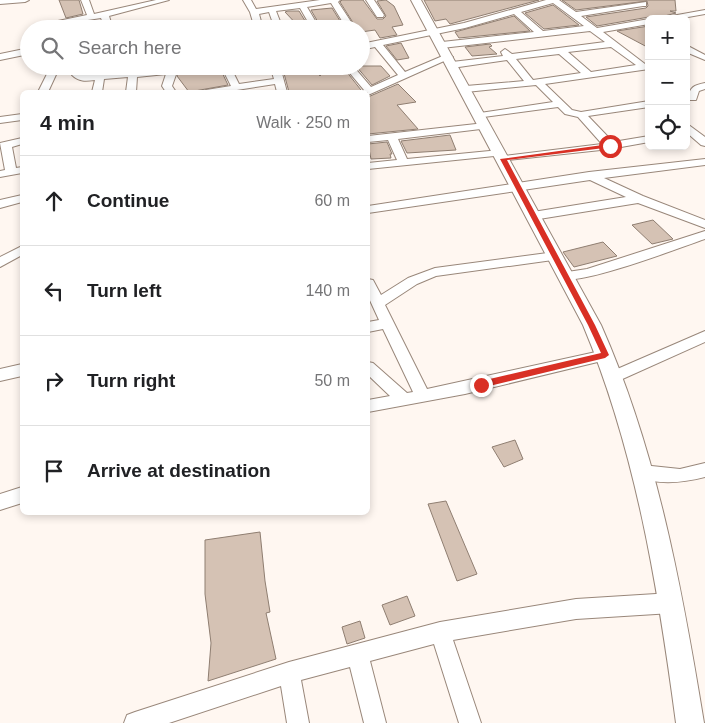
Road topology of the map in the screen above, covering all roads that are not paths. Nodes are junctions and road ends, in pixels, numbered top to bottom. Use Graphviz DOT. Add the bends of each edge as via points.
graph roads {
  1 [pos="24,0"];
  2 [pos="85,0"];
  3 [pos="162,0"];
  4 [pos="247,0"];
  5 [pos="334,0"];
  6 [pos="370,0"];
  7 [pos="416,0"];
  8 [pos="554,0"];
  9 [pos="0,2"];
  10 [pos="604,2"];
  11 [pos="643,4"];
  12 [pos="303,6"];
  13 [pos="616,8"];
  14 [pos="272,10"];
  15 [pos="515,11"];
  16 [pos="254,12"];
  17 [pos="705,12"];
  18 [pos="104,14"];
  19 [pos="380,15"];
  20 [pos="574,15"];
  21 [pos="685,15"];
  22 [pos="91,16"];
  23 [pos="72,20"];
  24 [pos="106,20"];
  25 [pos="256,20"];
  26 [pos="276,20"];
  27 [pos="311,20"];
  28 [pos="346,20"];
  29 [pos="477,22"];
  30 [pos="645,22"];
  31 [pos="593,30"];
  32 [pos="542,34"];
  33 [pos="494,39"];
  34 [pos="377,44"];
  35 [pos="612,44"];
  36 [pos="370,45"];
  37 [pos="444,50"];
  38 [pos="560,50"];
  39 [pos="690,50"];
  40 [pos="20,53"];
  41 [pos="509,57"];
  42 [pos="704,57"];
  43 [pos="0,58"];
  44 [pos="690,60"];
  45 [pos="645,66"];
  46 [pos="645,67"];
  47 [pos="52,75"];
  48 [pos="77,75"];
  49 [pos="103,75"];
  50 [pos="133,75"];
  51 [pos="171,75"];
  52 [pos="230,75"];
  53 [pos="278,75"];
  54 [pos="355,75"];
  55 [pos="590,75"];
  56 [pos="100,76"];
  57 [pos="403,76"];
  58 [pos="280,81"];
  59 [pos="534,82"];
  60 [pos="705,86"];
  61 [pos="236,87"];
  62 [pos="44,90"];
  63 [pos="97,90"];
  64 [pos="131,90"];
  65 [pos="170,90"];
  66 [pos="220,90"];
  67 [pos="282,90"];
  68 [pos="366,90"];
  69 [pos="466,90"];
  70 [pos="370,91"];
  71 [pos="690,99"];
  72 [pos="705,100"];
  73 [pos="559,104"];
  74 [pos="645,105"];
  75 [pos="582,115"];
  76 [pos="20,117"];
  77 [pos="0,120"];
  78 [pos="482,121"];
  79 [pos="705,129"];
  80 [pos="690,130"];
  81 [pos="690,132"];
  82 [pos="392,136"];
  83 [pos="370,139"];
  84 [pos="645,140"];
  85 [pos="20,142"];
  86 [pos="705,143"];
  87 [pos="3,146"];
  88 [pos="610,146"];
  89 [pos="502,156"];
  90 [pos="403,162"];
  91 [pos="705,162"];
  92 [pos="370,166"];
  93 [pos="11,172"];
  94 [pos="588,175"];
  95 [pos="517,186"];
  96 [pos="20,199"];
  97 [pos="639,199"];
  98 [pos="0,204"];
  99 [pos="370,210"];
  100 [pos="533,216"];
  101 [pos="705,224"];
  102 [pos="705,235"];
  103 [pos="20,253"];
  104 [pos="555,256"];
  105 [pos="0,262"];
  106 [pos="566,276"];
  107 [pos="370,287"];
  108 [pos="378,303"];
  109 [pos="387,323"];
  110 [pos="370,327"];
  111 [pos="705,336"];
  112 [pos="605,355"];
  113 [pos="20,370"];
  114 [pos="371,374"];
  115 [pos="0,375"];
  116 [pos="613,377"];
  117 [pos="423,396"];
  118 [pos="404,400"];
  119 [pos="370,406"];
  120 [pos="705,470"];
  121 [pos="642,472"];
  122 [pos="20,495"];
  123 [pos="0,502"];
  124 [pos="672,603"];
  125 [pos="440,632"];
  126 [pos="358,655"];
  127 [pos="289,673"];
  128 [pos="134,723"];
  129 [pos="298,723"];
  130 [pos="375,723"];
  131 [pos="470,723"];
  132 [pos="690,723"];
  1 -- 9 [label="street"];
  2 -- 22 [label="street"];
  3 -- 18 [label="street"];
  4 -- 16 [label="street"];
  5 -- 12 [label="street"];
  5 -- 28 [label="street"];
  6 -- 19 [label="street"];
  7 -- 37 [label="street"];
  8 -- 15 [label="street"];
  8 -- 20 [label="street"];
  10 -- 13 [label="street"];
  11 -- 13 [label="street"];
  12 -- 14 [label="street"];
  12 -- 27 [label="street"];
  13 -- 20 [label="street"];
  13 -- 30 [label="street"];
  14 -- 16 [label="street"];
  14 -- 26 [label="street"];
  15 -- 29 [label="street"];
  15 -- 32 [label="street"];
  16 -- 25 [label="street"];
  17 -- 21 [label="street"];
  18 -- 22 [label="street"];
  18 -- 24 [label="street"];
  20 -- 31 [label="street"];
  22 -- 23 [label="street"];
  29 -- 33 [label="street"];
  29 -- 37 [label="street"];
  30 -- 31 [label="street"];
  31 -- 32 [label="street"];
  31 -- 35 [label="street"];
  32 -- 33 [label="street"];
  33 -- 37 [label="street"];
  33 -- 41 [label="street"];
  34 -- 36 [label="street"];
  34 -- 37 [label="street"];
  34 -- 57 [label="street"];
  35 -- 38 [label="street"];
  35 -- 45 [label="street"];
  37 -- 41 [label="street"];
  37 -- 57 [label="street"];
  37 -- 69 [label="street"];
  38 -- 41 [label="street"];
  38 -- 55 [label="street"];
  39 -- 42 [label="street"];
  40 -- 43 [label="street"];
  41 -- 59 [label="street"];
  42 -- 44 [label="street"];
  46 -- 55 [label="street"];
  47 -- 62 [label="street"];
  48 -- 56 [label="street"];
  49 -- 56 [label="street"];
  50 -- 64 [label="street"];
  51 -- 65 [label="street" via="167,86"];
  52 -- 61 [label="street"];
  53 -- 58 [label="street"];
  54 -- 68 [label="street"];
  55 -- 59 [label="street"];
  56 -- 63 [label="street"];
  57 -- 70 [label="street"];
  58 -- 61 [label="street"];
  58 -- 67 [label="street"];
  59 -- 69 [label="street"];
  59 -- 73 [label="street"];
  60 -- 71 [label="street" via="694,90"];
  61 -- 66 [label="street"];
  69 -- 78 [label="street"];
  71 -- 72 [label="street"];
  73 -- 75 [label="street" via="569,112"];
  73 -- 78 [label="street"];
  74 -- 75 [label="street"];
  75 -- 88 [label="street"];
  76 -- 77 [label="street"];
  78 -- 82 [label="street"];
  78 -- 89 [label="street"];
  79 -- 80 [label="street"];
  81 -- 86 [label="street"];
  82 -- 83 [label="street"];
  82 -- 90 [label="street"];
  84 -- 88 [label="street"];
  85 -- 87 [label="street"];
  87 -- 93 [label="street"];
  88 -- 89 [label="street"];
  89 -- 90 [label="street"];
  89 -- 95 [label="street"];
  90 -- 92 [label="street"];
  91 -- 94 [label="street"];
  94 -- 95 [label="street"];
  94 -- 97 [label="street"];
  95 -- 99 [label="street"];
  95 -- 100 [label="street"];
  96 -- 98 [label="street"];
  97 -- 100 [label="street"];
  97 -- 101 [label="street"];
  100 -- 104 [label="street"];
  102 -- 106 [label="street" via="588,273"];
  103 -- 105 [label="street"];
  104 -- 106 [label="street"];
  104 -- 108 [label="street" via="436,272 419,277"];
  106 -- 112 [label="street"];
  107 -- 108 [label="street"];
  108 -- 109 [label="street"];
  109 -- 110 [label="street"];
  109 -- 117 [label="street"];
  111 -- 116 [label="street"];
  112 -- 116 [label="street"];
  112 -- 117 [label="street"];
  113 -- 115 [label="street"];
  114 -- 118 [label="street"];
  116 -- 121 [label="street"];
  117 -- 118 [label="street"];
  118 -- 119 [label="street"];
  120 -- 121 [label="street" via="680,476"];
  121 -- 124 [label="street"];
  122 -- 123 [label="street"];
  124 -- 125 [label="street" via="576,609"];
  124 -- 132 [label="street"];
  125 -- 126 [label="street"];
  125 -- 131 [label="street"];
  126 -- 127 [label="street"];
  126 -- 130 [label="street"];
  127 -- 128 [label="street"];
  127 -- 129 [label="street"];
}
